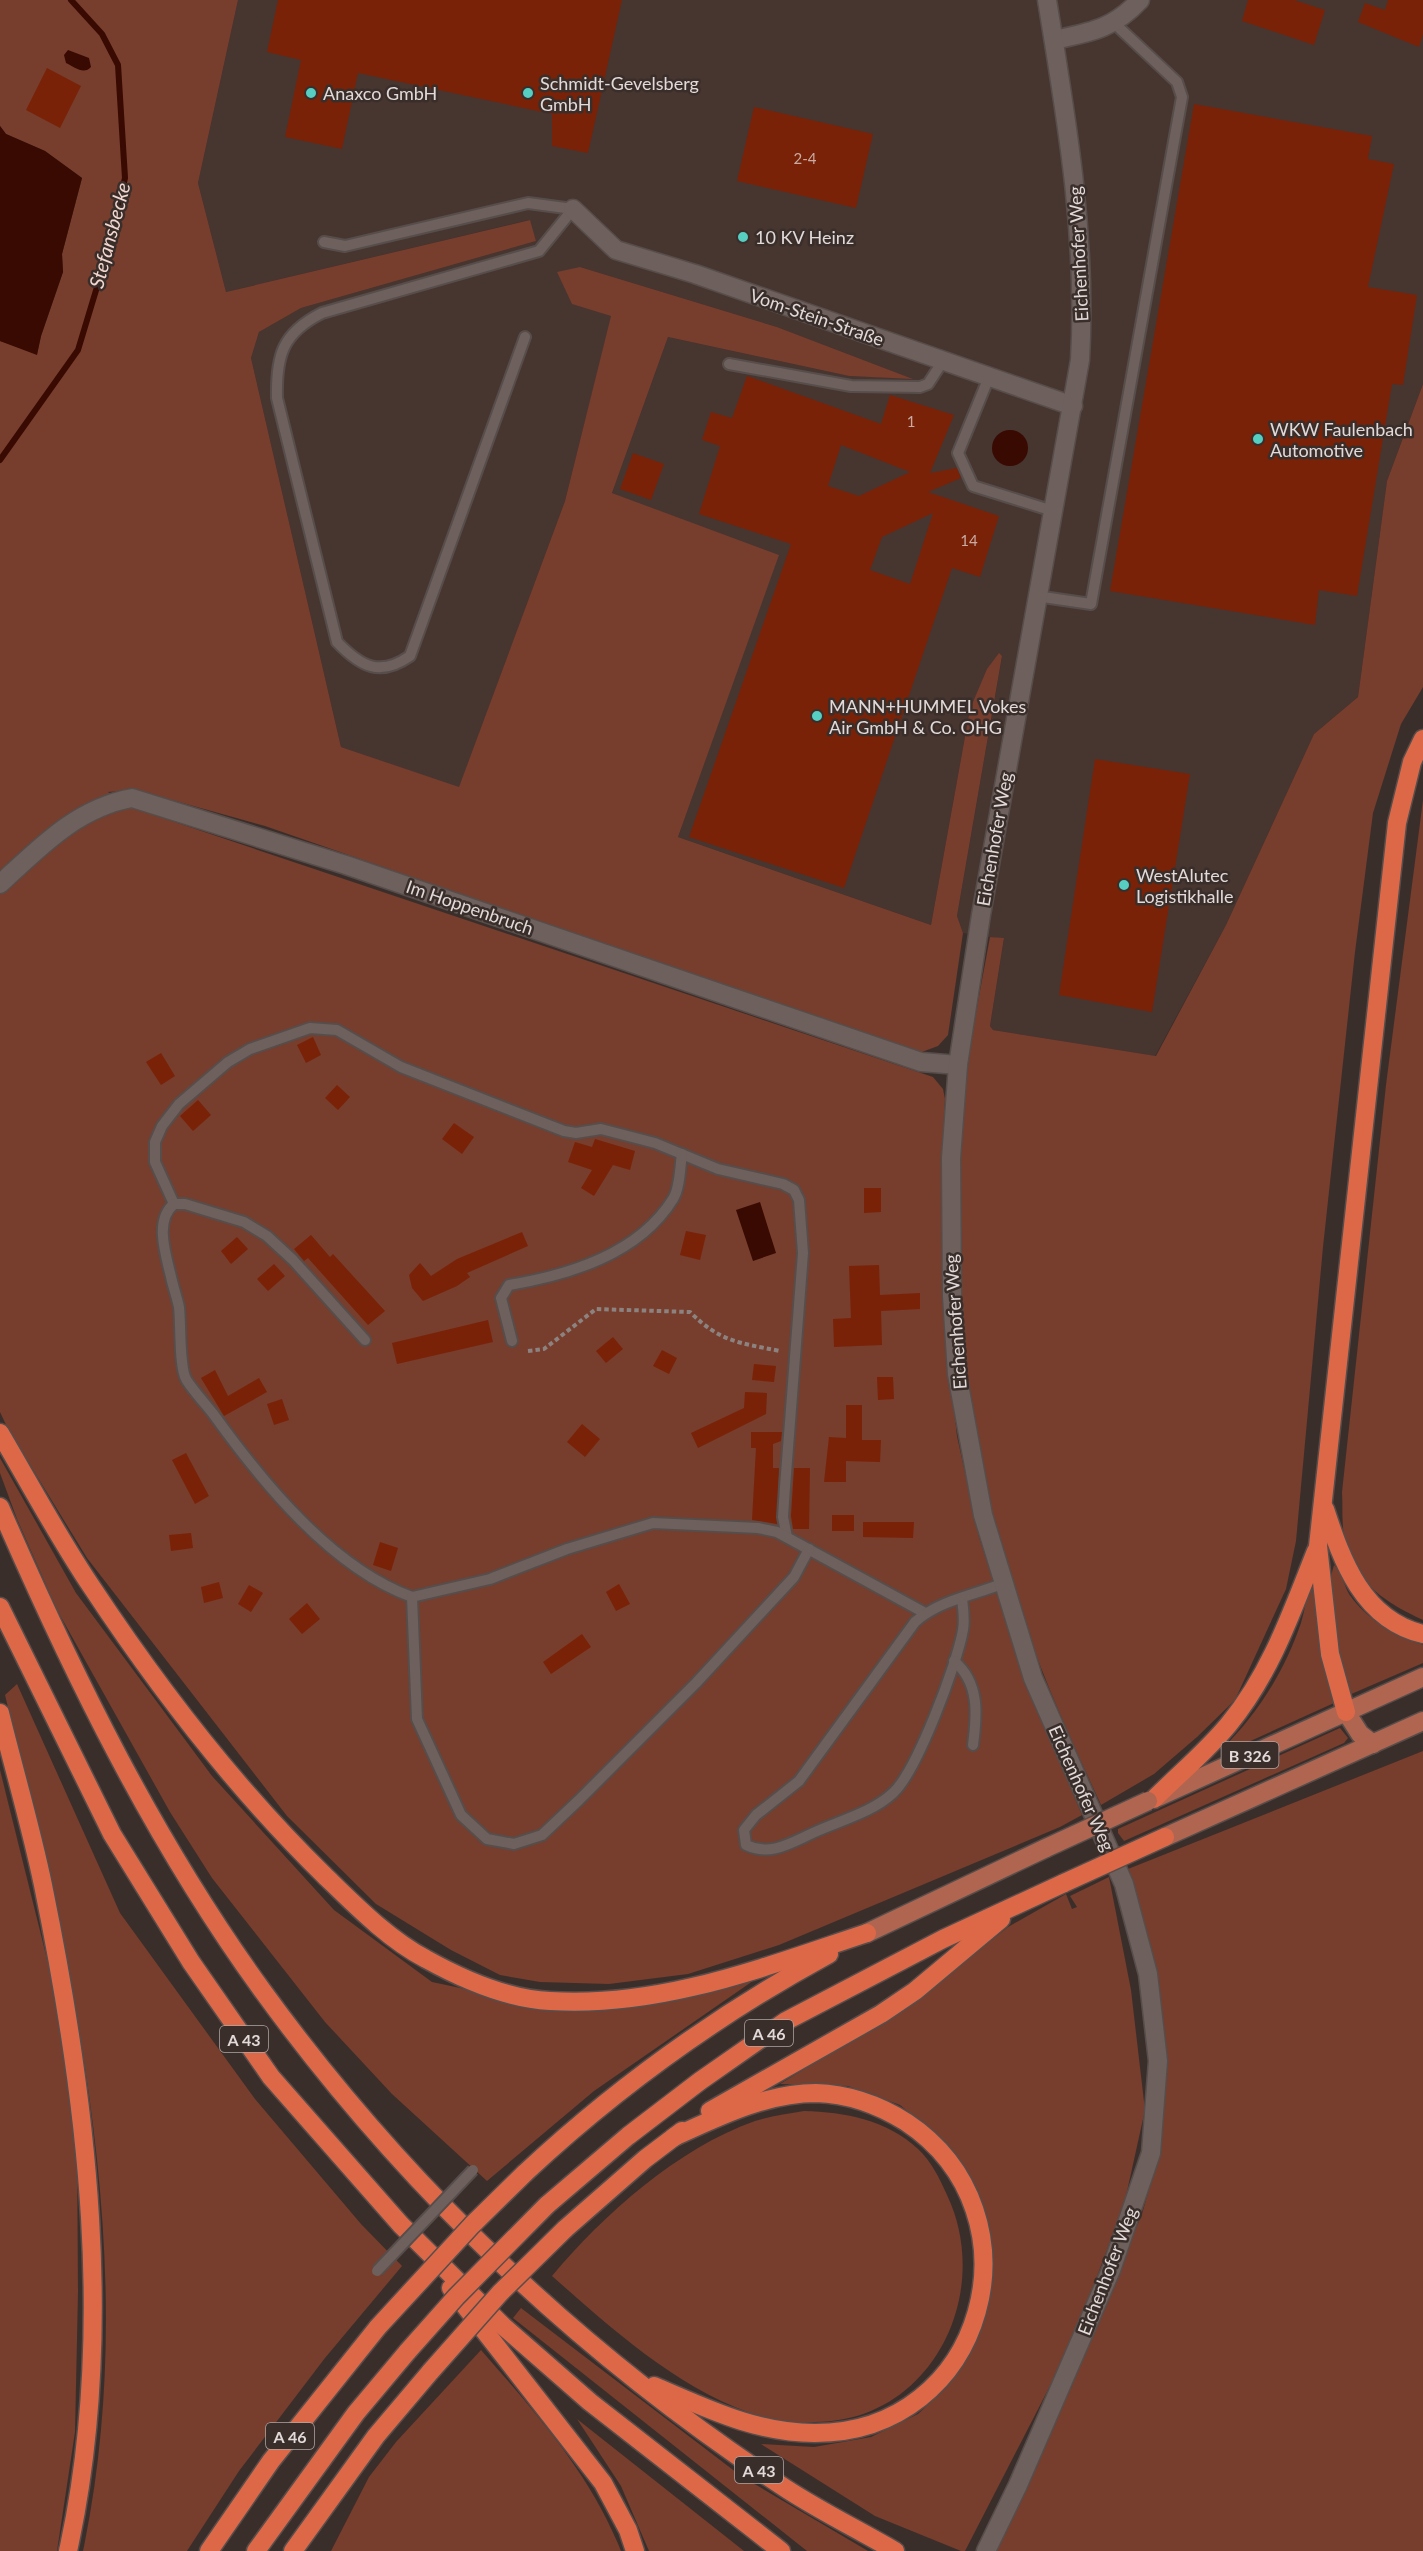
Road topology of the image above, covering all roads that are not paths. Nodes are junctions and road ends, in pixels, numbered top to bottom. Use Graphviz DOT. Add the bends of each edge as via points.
graph roads {
  1 [pos="1047,0"];
  2 [pos="1140,0"];
  3 [pos="1114,23"];
  4 [pos="1054,40"];
  5 [pos="573,209"];
  6 [pos="324,242"];
  7 [pos="525,337"];
  8 [pos="943,361"];
  9 [pos="729,364"];
  10 [pos="989,377"];
  11 [pos="1073,406"];
  12 [pos="1053,511"];
  13 [pos="1036,596"];
  14 [pos="1423,739"];
  15 [pos="0,884"];
  16 [pos="958,1065"];
  17 [pos="681,1154"];
  18 [pos="174,1204"];
  19 [pos="365,1340"];
  20 [pos="513,1341"];
  21 [pos="0,1433"];
  22 [pos="1324,1504"];
  23 [pos="0,1507"];
  24 [pos="787,1537"];
  25 [pos="1318,1546"];
  26 [pos="808,1549"];
  27 [pos="1002,1584"];
  28 [pos="412,1597"];
  29 [pos="962,1598"];
  30 [pos="0,1607"];
  31 [pos="925,1612"];
  32 [pos="1423,1634"];
  33 [pos="954,1661"];
  34 [pos="1423,1677"];
  35 [pos="1346,1712"];
  36 [pos="0,1713"];
  37 [pos="1423,1721"];
  38 [pos="1373,1744"];
  39 [pos="974,1745"];
  40 [pos="1151,1800"];
  41 [pos="1165,1837"];
  42 [pos="1018,1904"];
  43 [pos="867,1933"];
  44 [pos="674,2137"];
  45 [pos="473,2170"];
  46 [pos="408,2232"];
  47 [pos="377,2271"];
  48 [pos="631,2376"];
  49 [pos="314,2520"];
  50 [pos="68,2551"];
  51 [pos="209,2551"];
  52 [pos="256,2551"];
  53 [pos="293,2551"];
  54 [pos="307,2551"];
  55 [pos="635,2551"];
  56 [pos="781,2551"];
  57 [pos="895,2551"];
  58 [pos="986,2551"];
  1 -- 4 [label="street, Eichenhofer Weg"];
  2 -- 3 [label="street"];
  3 -- 4 [label="street" via="1095,32"];
  3 -- 13 [label="lane" via="1172,76 1182,97 1091,604"];
  4 -- 11 [label="street, Eichenhofer Weg" via="1078,203 1084,298"];
  5 -- 6 [label="lane" via="528,203 345,246"];
  5 -- 7 [label="lane" via="540,250 322,313 305,321 281,351 277,398 337,642 353,659 373,667 394,667 410,656"];
  5 -- 8 [label="street, Vom-Stein-Straße" via="616,250"];
  8 -- 9 [label="lane" via="928,384 920,387 850,386"];
  8 -- 10 [label="street, Vom-Stein-Straße"];
  10 -- 11 [label="street, Vom-Stein-Straße"];
  10 -- 12 [label="lane" via="958,453 973,486"];
  11 -- 12 [label="street, Eichenhofer Weg"];
  12 -- 13 [label="street, Eichenhofer Weg"];
  13 -- 16 [label="street, Eichenhofer Weg"];
  14 -- 22 [label="highway" via="1412,762 1397,823"];
  15 -- 16 [label="street, Im Hoppenbruch" via="75,819 111,802 132,798 346,864 921,1062"];
  16 -- 27 [label="street, Eichenhofer Weg" via="950,1247 957,1374 983,1515"];
  17 -- 18 [label="lane" via="601,1129 564,1131 401,1067 337,1030 310,1028 250,1049 228,1062 179,1104 155,1142 155,1162"];
  17 -- 20 [label="lane" via="674,1198 643,1232 592,1263 509,1285 501,1298"];
  17 -- 24 [label="lane" via="718,1169 763,1178 794,1190 800,1209 803,1253 783,1517"];
  18 -- 19 [label="lane" via="244,1222 267,1236"];
  18 -- 28 [label="lane" via="167,1209 164,1245 179,1306 186,1379 297,1516 350,1564"];
  21 -- 43 [label="highway" via="89,1584 167,1697 281,1833 361,1911 424,1958 470,1980 510,1993 548,2001 607,2002 694,1989"];
  22 -- 25 [label="highway"];
  22 -- 32 [label="highway" via="1339,1553 1359,1589 1379,1613"];
  23 -- 48 [label="highway, A 43" via="51,1625 132,1784 262,1990 347,2100 430,2194 532,2292"];
  24 -- 26 [label="lane"];
  24 -- 28 [label="lane" via="759,1528 654,1523 567,1549 489,1580"];
  25 -- 35 [label="highway" via="1330,1654"];
  25 -- 40 [label="highway" via="1279,1644 1257,1685 1220,1735"];
  26 -- 28 [label="lane" via="794,1577 649,1731 542,1835 514,1844 487,1839 461,1815 417,1719"];
  26 -- 31 [label="lane"];
  27 -- 29 [label="lane"];
  27 -- 58 [label="street, Eichenhofer Weg" via="1033,1678 1124,1884 1148,1974 1158,2061 1151,2153 1111,2270"];
  29 -- 31 [label="lane"];
  29 -- 33 [label="lane" via="963,1629"];
  30 -- 46 [label="highway, A 43" via="112,1834 185,1953 271,2078"];
  31 -- 33 [label="lane" via="903,1635 799,1781 756,1815 744,1830 746,1845 759,1851 783,1846 873,1806 893,1793 920,1754"];
  33 -- 39 [label="lane" via="975,1694"];
  34 -- 35 [label="main road, B 326"];
  35 -- 38 [label="main road" via="1360,1734"];
  35 -- 40 [label="main road, B 326"];
  36 -- 50 [label="highway" via="43,1884 84,2132 91,2238 88,2432"];
  37 -- 38 [label="main road, B 326"];
  38 -- 41 [label="main road, B 326"];
  40 -- 43 [label="main road, A 46, bridge"];
  41 -- 42 [label="highway, A 46, bridge"];
  42 -- 44 [label="highway" via="915,1991 742,2091"];
  42 -- 52 [label="highway, A 46, bridge" via="786,2021 637,2129 548,2205 456,2296 356,2413"];
  43 -- 51 [label="highway, A 46, bridge" via="704,2030 604,2104 525,2173 378,2327 278,2452"];
  44 -- 48 [label="highway" via="725,2114 786,2096 816,2093 870,2103 892,2114 936,2147 965,2187 980,2229 981,2290 973,2326 941,2381 904,2411 865,2427 815,2433 752,2426"];
  44 -- 49 [label="highway, bridge" via="565,2229 500,2293 376,2436"];
  45 -- 47 [label="lane, bridge"];
  46 -- 55 [label="highway" via="603,2483"];
  46 -- 56 [label="highway, A 43" via="503,2326 590,2402"];
  48 -- 57 [label="highway, A 43" via="788,2490"];
  49 -- 53 [label="highway"];
  49 -- 54 [label="highway"];
}
